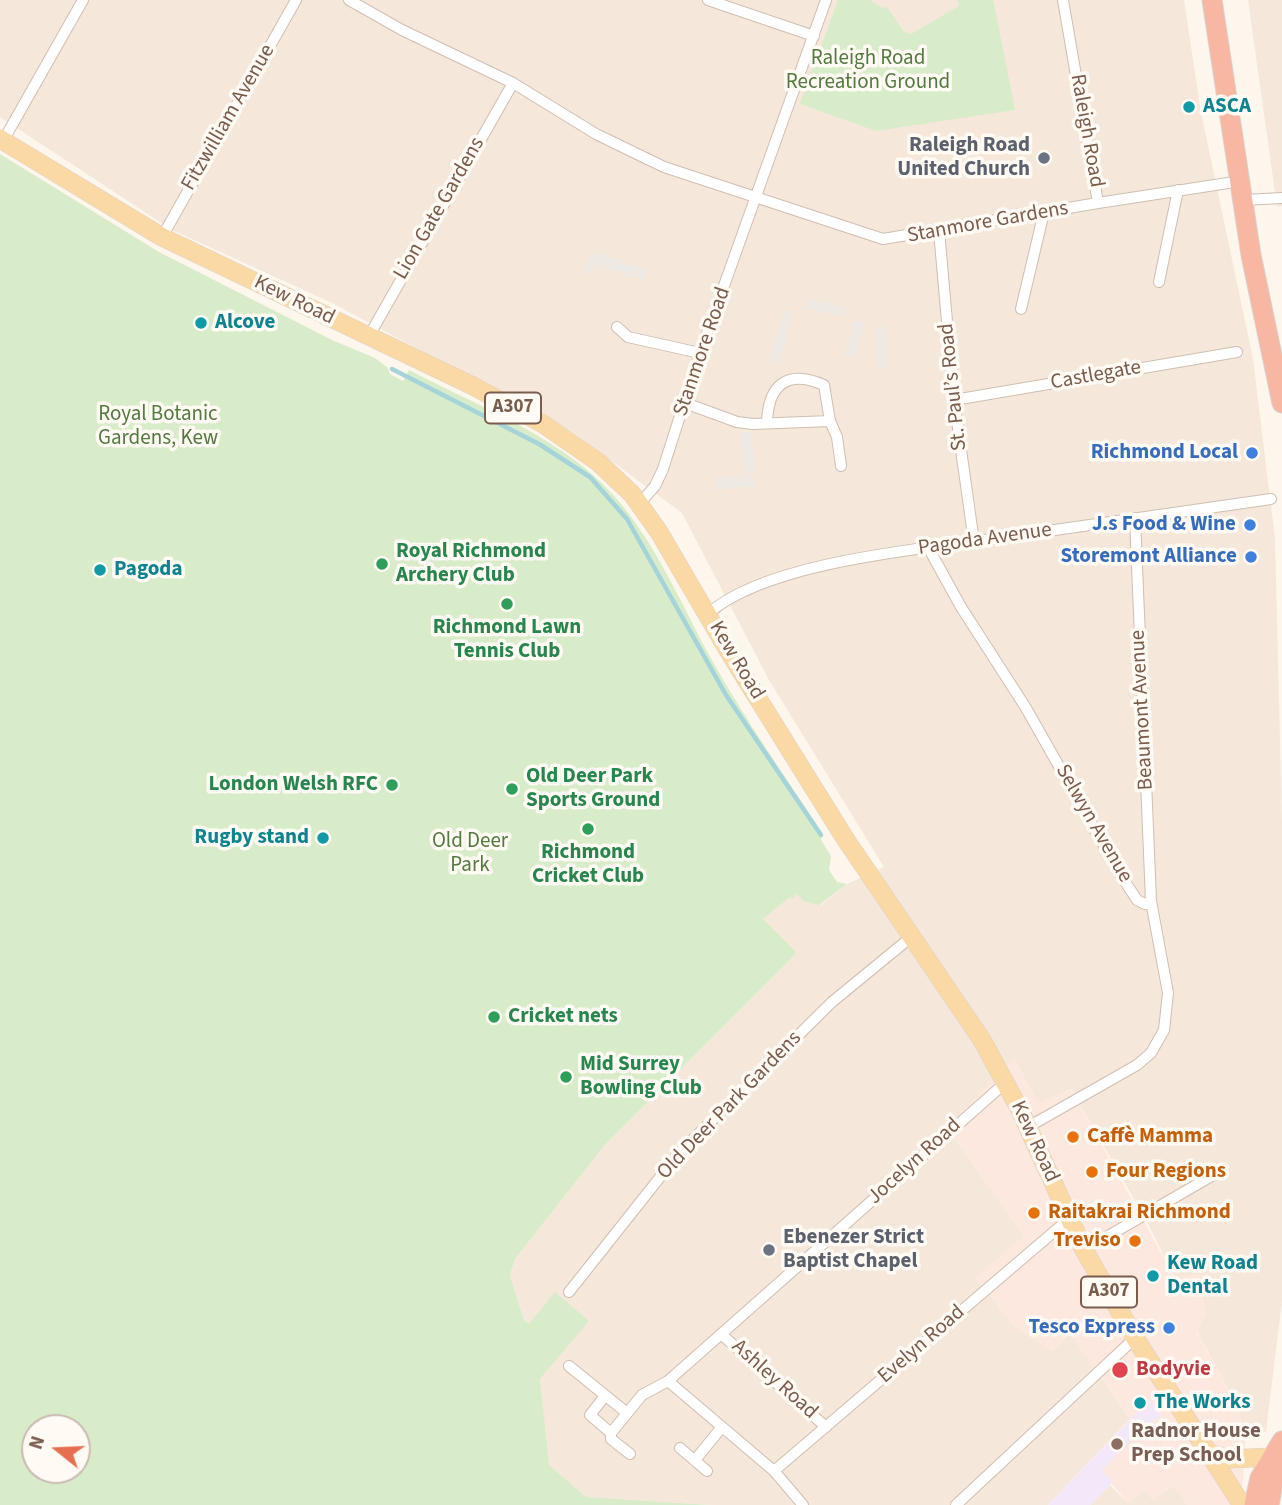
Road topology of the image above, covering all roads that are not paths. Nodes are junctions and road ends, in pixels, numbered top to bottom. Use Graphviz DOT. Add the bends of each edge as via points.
graph roads {
  1 [pos="83,0"];
  2 [pos="296,0"];
  3 [pos="349,0"];
  4 [pos="708,0"];
  5 [pos="826,0"];
  6 [pos="1063,0"];
  7 [pos="1212,0"];
  8 [pos="814,36"];
  9 [pos="513,83"];
  10 [pos="2,140"];
  11 [pos="1178,190"];
  12 [pos="1242,190"];
  13 [pos="758,197"];
  14 [pos="1282,198"];
  15 [pos="1098,203"];
  16 [pos="1044,212"];
  17 [pos="939,231"];
  18 [pos="162,237"];
  19 [pos="1159,282"];
  20 [pos="1021,309"];
  21 [pos="617,327"];
  22 [pos="369,336"];
  23 [pos="628,337"];
  24 [pos="622,349"];
  25 [pos="1237,352"];
  26 [pos="700,353"];
  27 [pos="1280,380"];
  28 [pos="954,400"];
  29 [pos="685,403"];
  30 [pos="1282,403"];
  31 [pos="830,421"];
  32 [pos="767,423"];
  33 [pos="841,466"];
  34 [pos="1271,499"];
  35 [pos="640,503"];
  36 [pos="1135,518"];
  37 [pos="974,542"];
  38 [pos="929,549"];
  39 [pos="708,614"];
  40 [pos="1152,901"];
  41 [pos="910,938"];
  42 [pos="1005,1083"];
  43 [pos="1028,1127"];
  44 [pos="1215,1174"];
  45 [pos="1070,1218"];
  46 [pos="1084,1250"];
  47 [pos="569,1292"];
  48 [pos="721,1334"];
  49 [pos="1135,1338"];
  50 [pos="569,1366"];
  51 [pos="668,1381"];
  52 [pos="605,1396"];
  53 [pos="627,1413"];
  54 [pos="723,1427"];
  55 [pos="826,1427"];
  56 [pos="611,1433"];
  57 [pos="1282,1441"];
  58 [pos="680,1448"];
  59 [pos="1208,1453"];
  60 [pos="630,1454"];
  61 [pos="1278,1460"];
  62 [pos="695,1461"];
  63 [pos="707,1471"];
  64 [pos="774,1471"];
  65 [pos="803,1505"];
  66 [pos="957,1505"];
  67 [pos="1242,1505"];
  68 [pos="1254,1505"];
  69 [pos="1269,1505"];
  1 -- 10 [label="street"];
  2 -- 18 [label="street, Fitzwilliam Avenue"];
  3 -- 9 [label="street"];
  4 -- 8 [label="street"];
  5 -- 8 [label="street, Stanmore Road"];
  6 -- 15 [label="street, Raleigh Road"];
  7 -- 12 [label="highway"];
  8 -- 13 [label="street, Stanmore Road"];
  9 -- 13 [label="street" via="596,134 664,167"];
  9 -- 22 [label="street, Lion Gate Gardens"];
  10 -- 18 [label="main road, Kew Road / A307"];
  11 -- 12 [label="street, Raleigh Road"];
  11 -- 15 [label="street, Raleigh Road"];
  11 -- 19 [label="street"];
  12 -- 14 [label="street, Raleigh Road"];
  12 -- 27 [label="highway" via="1263,313"];
  13 -- 17 [label="street, Stanmore Gardens" via="883,239"];
  13 -- 26 [label="street, Stanmore Road"];
  15 -- 16 [label="street, Stanmore Gardens"];
  16 -- 17 [label="street, Stanmore Gardens"];
  16 -- 20 [label="street"];
  17 -- 28 [label="street, St. Paul’s Road"];
  18 -- 22 [label="main road, Kew Road / A307"];
  21 -- 23 [label="street"];
  22 -- 35 [label="main road, Kew Road / A307" via="543,424 598,462"];
  23 -- 24 [label="street"];
  23 -- 26 [label="street"];
  25 -- 28 [label="street, Castlegate"];
  26 -- 29 [label="street, Stanmore Road"];
  27 -- 30 [label="highway"];
  28 -- 37 [label="street, St. Paul’s Road"];
  29 -- 32 [label="street" via="737,422"];
  29 -- 35 [label="street, Stanmore Road" via="663,469"];
  31 -- 32 [label="street"];
  31 -- 32 [label="street" via="824,385 810,379 786,380 774,390"];
  31 -- 33 [label="street"];
  34 -- 36 [label="street, Pagoda Avenue"];
  35 -- 39 [label="main road, Kew Road / A307"];
  36 -- 37 [label="street, Pagoda Avenue"];
  36 -- 40 [label="street, Beaumont Avenue"];
  37 -- 38 [label="street, Pagoda Avenue"];
  38 -- 39 [label="street, Pagoda Avenue" via="860,557 794,574 716,606"];
  38 -- 40 [label="street, Selwyn Avenue" via="1120,874 1137,900"];
  39 -- 41 [label="main road, Kew Road / A307"];
  40 -- 43 [label="street, Selwyn Avenue" via="1168,993 1168,1014 1159,1042 1137,1065"];
  41 -- 42 [label="main road, Kew Road / A307" via="950,991"];
  41 -- 47 [label="street, Old Deer Park Gardens" via="832,1002 680,1152"];
  42 -- 43 [label="main road, Kew Road / A307"];
  42 -- 48 [label="street, Jocelyn Road"];
  43 -- 45 [label="main road, Kew Road / A307"];
  44 -- 46 [label="street"];
  45 -- 46 [label="main road, Kew Road / A307"];
  45 -- 55 [label="street, Evelyn Road"];
  46 -- 49 [label="main road, Kew Road / A307"];
  48 -- 51 [label="street, Jocelyn Road"];
  48 -- 55 [label="street, Ashley Road"];
  49 -- 59 [label="main road, Kew Road / A307"];
  49 -- 66 [label="street"];
  50 -- 52 [label="street"];
  51 -- 53 [label="street, Jocelyn Road" via="642,1395"];
  51 -- 54 [label="street"];
  52 -- 53 [label="street"];
  52 -- 56 [label="street" via="590,1415"];
  53 -- 56 [label="street, Jocelyn Road"];
  54 -- 62 [label="street"];
  54 -- 64 [label="street"];
  55 -- 64 [label="street, Evelyn Road"];
  56 -- 60 [label="street"];
  57 -- 61 [label="highway"];
  58 -- 62 [label="street"];
  59 -- 61 [label="main road" via="1229,1459"];
  59 -- 67 [label="main road, Kew Road / A307"];
  61 -- 68 [label="highway" via="1260,1478"];
  61 -- 69 [label="highway"];
  62 -- 63 [label="street"];
  64 -- 65 [label="street"];
}
